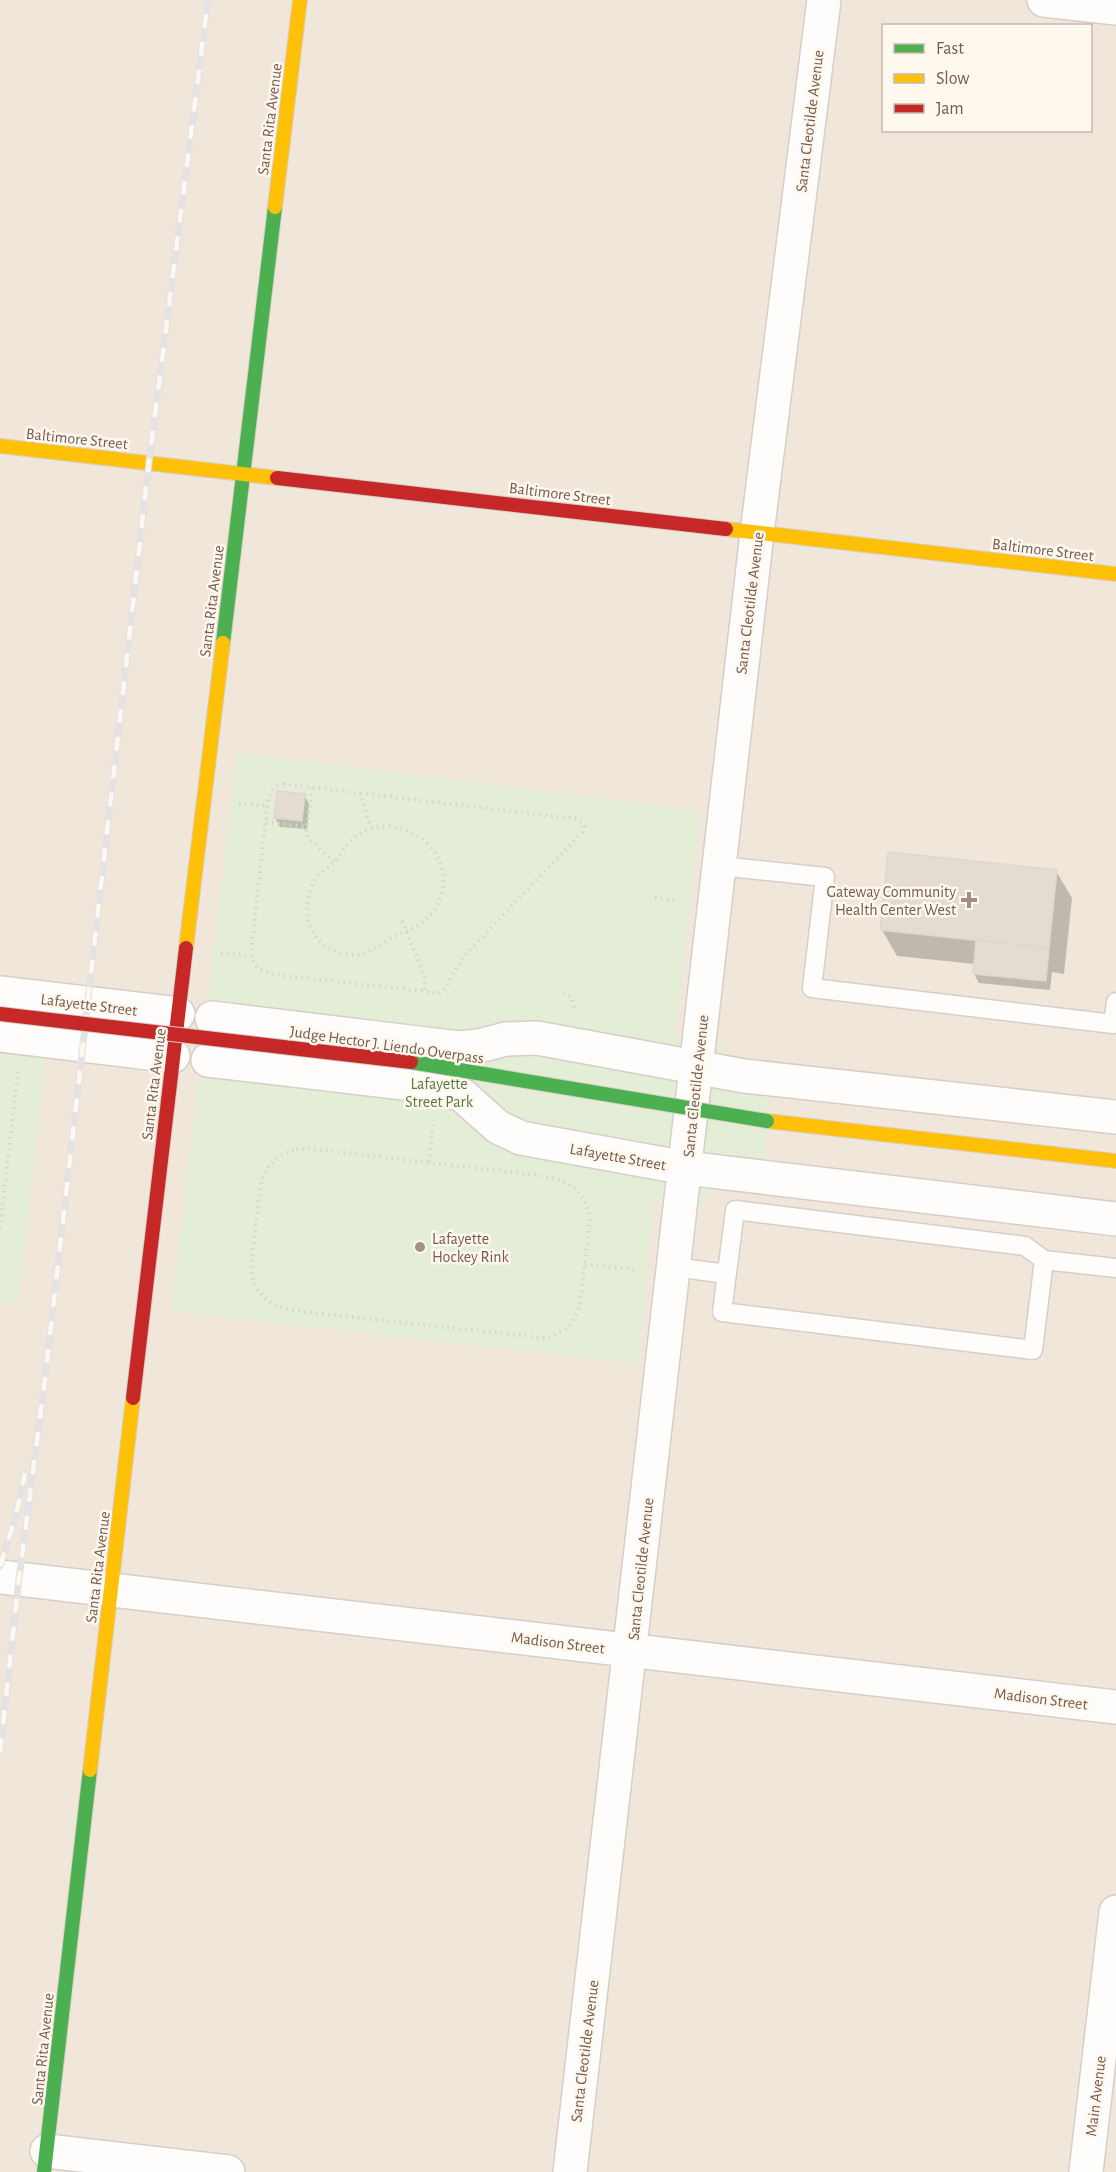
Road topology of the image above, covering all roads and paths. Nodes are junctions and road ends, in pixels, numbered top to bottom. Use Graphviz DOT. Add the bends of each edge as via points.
graph roads {
  1 [pos="300,0"];
  2 [pos="824,0"];
  3 [pos="1044,0"];
  4 [pos="1116,9"];
  5 [pos="0,446"];
  6 [pos="243,473"];
  7 [pos="757,533"];
  8 [pos="1116,574"];
  9 [pos="312,788"];
  10 [pos="360,793"];
  11 [pos="238,803"];
  12 [pos="267,806"];
  13 [pos="266,822"];
  14 [pos="307,827"];
  15 [pos="371,828"];
  16 [pos="334,862"];
  17 [pos="720,866"];
  18 [pos="655,898"];
  19 [pos="686,902"];
  20 [pos="402,921"];
  21 [pos="407,932"];
  22 [pos="221,953"];
  23 [pos="252,956"];
  24 [pos="0,993"];
  25 [pos="424,993"];
  26 [pos="1116,1002"];
  27 [pos="0,1014"];
  28 [pos="178,1014"];
  29 [pos="212,1018"];
  30 [pos="0,1035"];
  31 [pos="699,1053"];
  32 [pos="173,1056"];
  33 [pos="208,1060"];
  34 [pos="18,1071"];
  35 [pos="1116,1117"];
  36 [pos="1116,1161"];
  37 [pos="686,1168"];
  38 [pos="1116,1219"];
  39 [pos="0,1228"];
  40 [pos="1044,1260"];
  41 [pos="585,1264"];
  42 [pos="674,1267"];
  43 [pos="1116,1268"];
  44 [pos="640,1270"];
  45 [pos="727,1274"];
  46 [pos="0,1577"];
  47 [pos="111,1589"];
  48 [pos="630,1650"];
  49 [pos="1116,1707"];
  50 [pos="1116,1912"];
  51 [pos="46,2161"];
  52 [pos="228,2172"];
  53 [pos="570,2172"];
  54 [pos="1086,2172"];
  1 -- 6 [label="street, Santa Rita Avenue"];
  2 -- 7 [label="street, Santa Cleotilde Avenue"];
  3 -- 4 [label="street"];
  5 -- 6 [label="street, Baltimore Street"];
  6 -- 7 [label="street, Baltimore Street"];
  6 -- 28 [label="street, Santa Rita Avenue"];
  7 -- 8 [label="street, Baltimore Street"];
  7 -- 17 [label="street, Santa Cleotilde Avenue"];
  9 -- 10 [label="path"];
  9 -- 12 [label="path" via="283,784 275,787"];
  9 -- 14 [label="path"];
  10 -- 15 [label="path"];
  10 -- 25 [label="path" via="577,819 584,827 470,950 446,989"];
  11 -- 12 [label="path"];
  12 -- 13 [label="path"];
  13 -- 14 [label="path"];
  13 -- 23 [label="path"];
  14 -- 16 [label="path" via="308,838"];
  15 -- 16 [label="path" via="348,843"];
  15 -- 21 [label="path" via="407,829 422,838 439,859 443,877 439,903 429,918"];
  16 -- 21 [label="path" via="316,880 307,901 309,924 322,942 334,951 358,955"];
  17 -- 26 [label="lane" via="825,877 812,988 1113,1024"];
  17 -- 31 [label="street, Santa Cleotilde Avenue"];
  18 -- 19 [label="path"];
  20 -- 21 [label="path"];
  21 -- 25 [label="path" via="425,977"];
  22 -- 23 [label="path"];
  23 -- 25 [label="path" via="259,970 270,974"];
  24 -- 28 [label="street, Lafayette Street"];
  27 -- 36 [label="street, Judge Hector J. Liendo Overpass, bridge" via="418,1063 767,1120"];
  28 -- 32 [label="street, Santa Rita Avenue"];
  29 -- 31 [label="street" via="459,1048 537,1038"];
  30 -- 32 [label="street"];
  31 -- 35 [label="street" via="744,1076"];
  31 -- 37 [label="street, Santa Cleotilde Avenue"];
  32 -- 47 [label="street, Santa Rita Avenue"];
  33 -- 37 [label="street, Lafayette Street" via="437,1087 462,1095 498,1127 521,1138"];
  34 -- 39 [label="path"];
  37 -- 38 [label="street, Lafayette Street"];
  37 -- 42 [label="street, Santa Cleotilde Avenue"];
  40 -- 43 [label="lane"];
  40 -- 45 [label="lane" via="1026,1246 735,1210"];
  40 -- 45 [label="lane" via="1033,1350 722,1312"];
  41 -- 41 [label="path" via="588,1206 580,1193 556,1178 296,1149 274,1159 262,1177 252,1278 268,1302 289,1310 545,1338 558,1335 576,1317"];
  41 -- 44 [label="path"];
  42 -- 45 [label="lane"];
  42 -- 48 [label="street, Santa Cleotilde Avenue"];
  46 -- 47 [label="street, Madison Street"];
  47 -- 48 [label="street, Madison Street"];
  47 -- 51 [label="street, Santa Rita Avenue"];
  48 -- 49 [label="street, Madison Street"];
  48 -- 53 [label="street, Santa Cleotilde Avenue"];
  50 -- 54 [label="street, Main Avenue"];
  51 -- 52 [label="street"];
}
